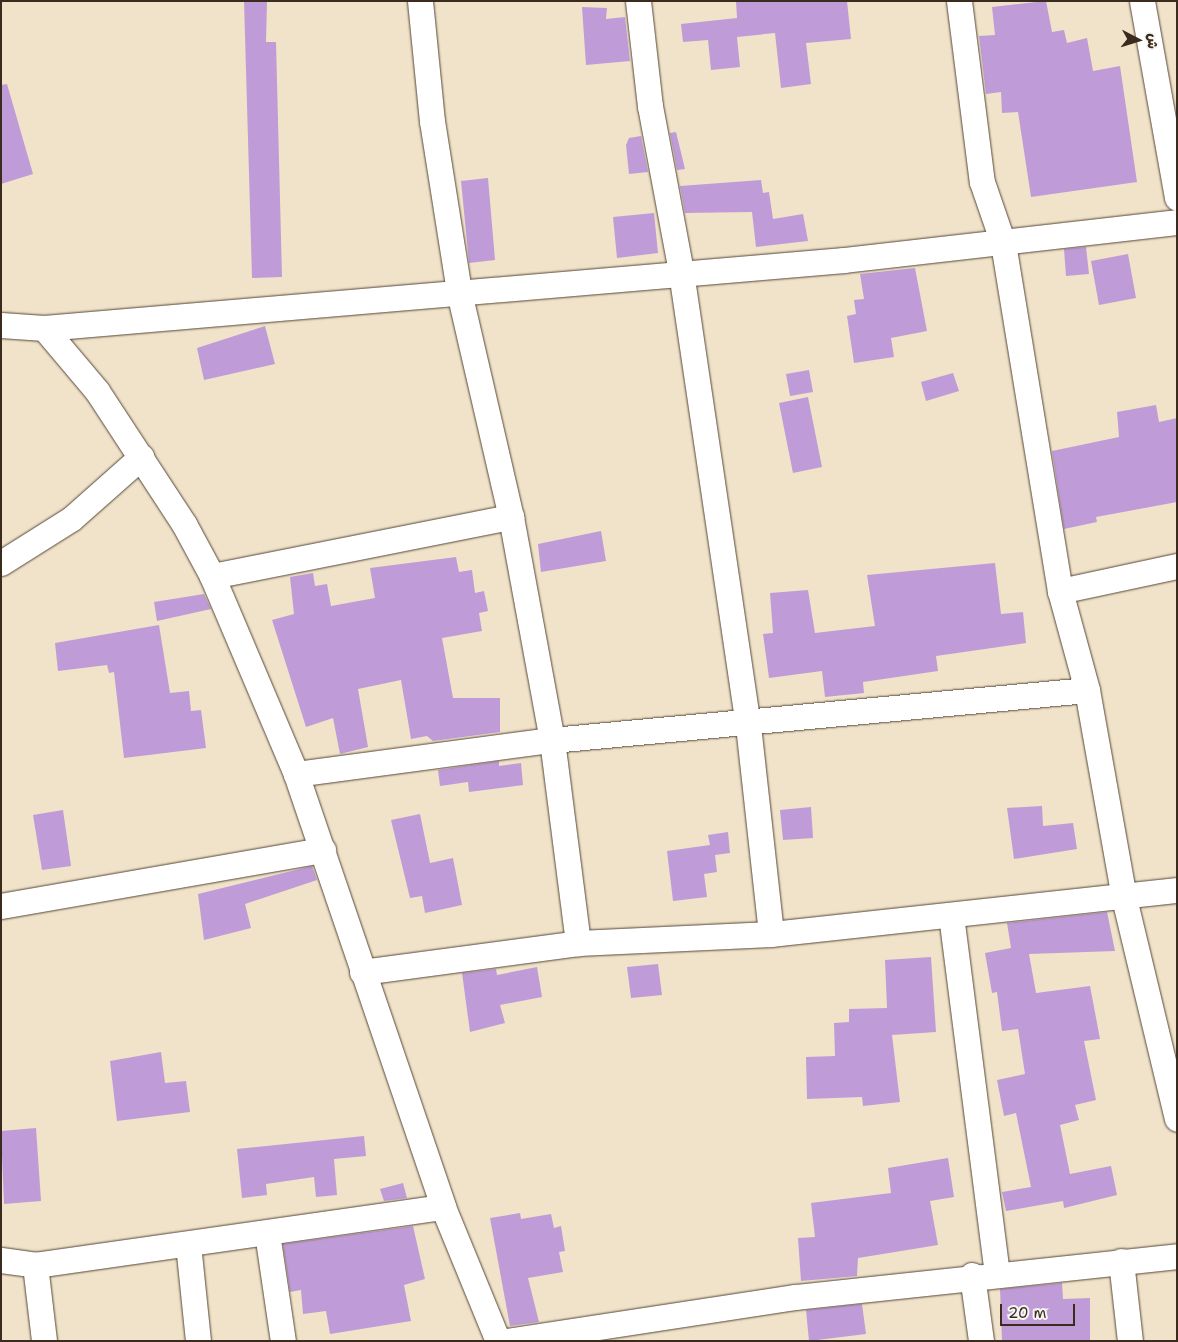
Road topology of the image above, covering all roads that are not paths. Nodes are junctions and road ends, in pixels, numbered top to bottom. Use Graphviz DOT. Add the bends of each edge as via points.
graph roads {
  1 [pos="420,1"];
  2 [pos="638,1"];
  3 [pos="960,1"];
  4 [pos="1142,1"];
  5 [pos="1177,198"];
  6 [pos="1177,222"];
  7 [pos="1003,243"];
  8 [pos="681,272"];
  9 [pos="459,292"];
  10 [pos="1,325"];
  11 [pos="44,328"];
  12 [pos="141,457"];
  13 [pos="511,517"];
  14 [pos="1,564"];
  15 [pos="1177,566"];
  16 [pos="212,576"];
  17 [pos="1060,590"];
  18 [pos="1087,690"];
  19 [pos="748,725"];
  20 [pos="552,740"];
  21 [pos="296,774"];
  22 [pos="323,850"];
  23 [pos="1177,890"];
  24 [pos="1124,898"];
  25 [pos="1,906"];
  26 [pos="950,915"];
  27 [pos="771,934"];
  28 [pos="578,943"];
  29 [pos="362,972"];
  30 [pos="1177,1119"];
  31 [pos="443,1207"];
  32 [pos="267,1233"];
  33 [pos="188,1244"];
  34 [pos="1177,1256"];
  35 [pos="1,1260"];
  36 [pos="1121,1260"];
  37 [pos="35,1265"];
  38 [pos="997,1272"];
  39 [pos="972,1275"];
  40 [pos="44,1341"];
  41 [pos="198,1341"];
  42 [pos="284,1341"];
  43 [pos="498,1341"];
  44 [pos="507,1341"];
  45 [pos="980,1341"];
  46 [pos="1130,1341"];
  1 -- 9 [label="street"];
  2 -- 8 [label="street" via="650,106"];
  3 -- 7 [label="street" via="982,182"];
  4 -- 5 [label="street"];
  6 -- 7 [label="street"];
  7 -- 8 [label="street"];
  7 -- 17 [label="street"];
  8 -- 9 [label="street"];
  8 -- 19 [label="street"];
  9 -- 11 [label="street"];
  9 -- 13 [label="street"];
  10 -- 11 [label="street"];
  11 -- 12 [label="street" via="97,391"];
  12 -- 14 [label="street" via="71,518"];
  12 -- 16 [label="street"];
  13 -- 16 [label="street"];
  13 -- 20 [label="street"];
  15 -- 17 [label="street"];
  16 -- 21 [label="street"];
  17 -- 18 [label="street"];
  18 -- 19 [label="street"];
  18 -- 24 [label="street"];
  19 -- 20 [label="street"];
  19 -- 27 [label="street"];
  20 -- 21 [label="street"];
  20 -- 28 [label="street"];
  21 -- 22 [label="street"];
  22 -- 25 [label="street"];
  22 -- 29 [label="street"];
  23 -- 24 [label="street"];
  24 -- 26 [label="street"];
  24 -- 30 [label="street"];
  26 -- 27 [label="street"];
  26 -- 38 [label="street"];
  27 -- 28 [label="street"];
  28 -- 29 [label="street"];
  29 -- 31 [label="street"];
  31 -- 32 [label="street"];
  31 -- 43 [label="street"];
  32 -- 33 [label="street"];
  32 -- 42 [label="street"];
  33 -- 37 [label="street"];
  33 -- 41 [label="street"];
  34 -- 36 [label="street"];
  35 -- 37 [label="street"];
  36 -- 38 [label="street"];
  36 -- 46 [label="street"];
  37 -- 40 [label="street"];
  38 -- 39 [label="street"];
  39 -- 44 [label="street"];
  39 -- 45 [label="street"];
}
